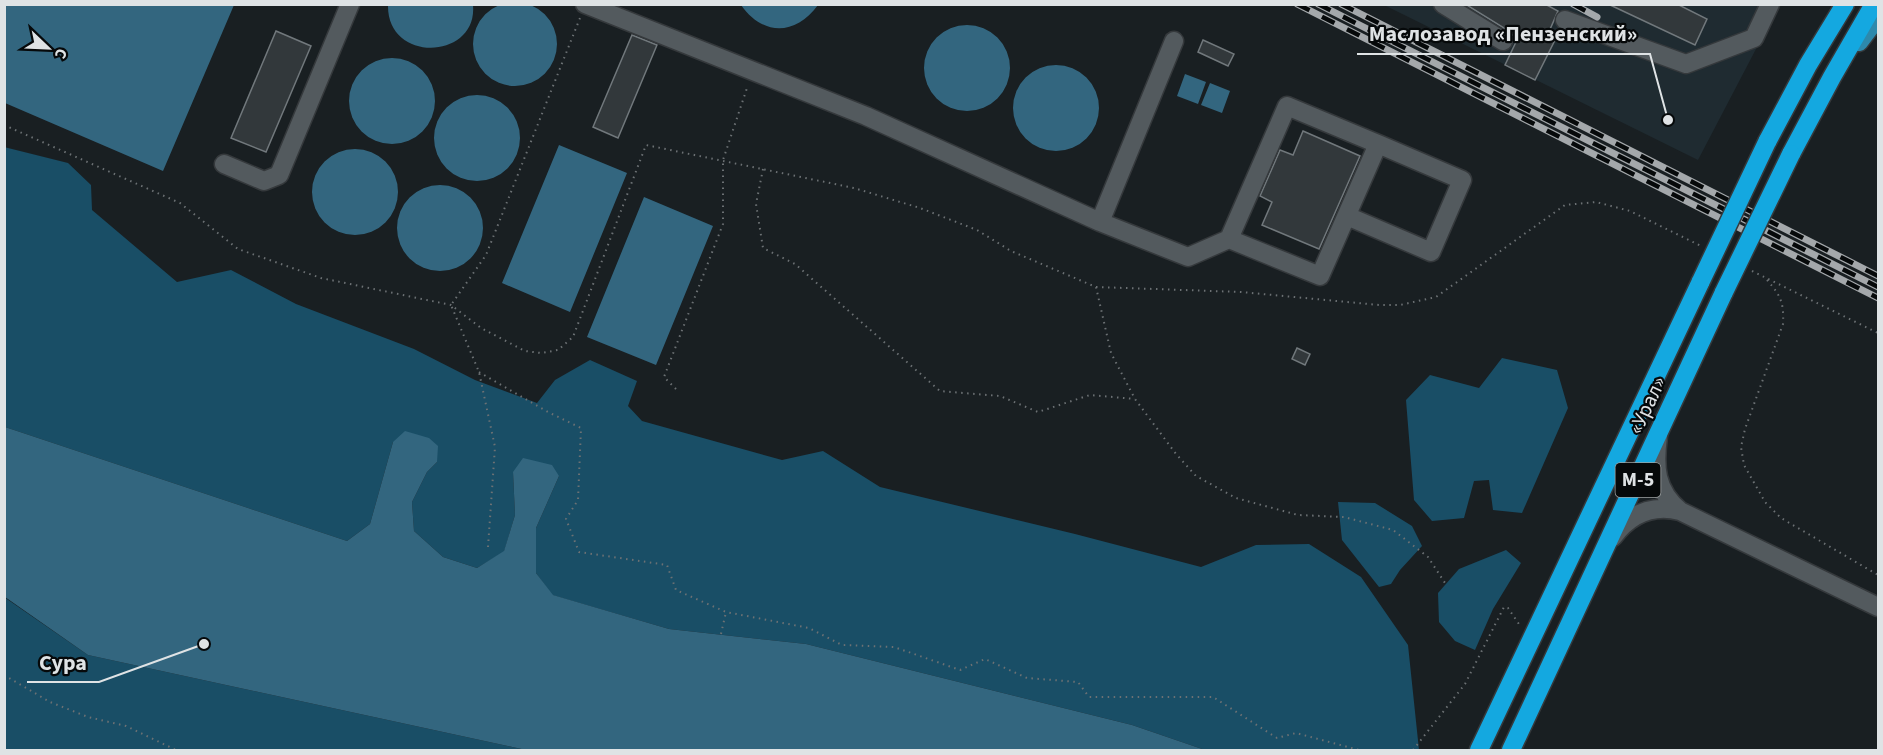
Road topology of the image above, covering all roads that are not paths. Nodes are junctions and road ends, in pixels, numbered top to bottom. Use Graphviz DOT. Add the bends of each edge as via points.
graph roads {
  1 [pos="350,4"];
  2 [pos="1443,4"];
  3 [pos="1770,4"];
  4 [pos="1837,4"];
  5 [pos="1845,4"];
  6 [pos="1874,4"];
  7 [pos="585,5"];
  8 [pos="1878,17"];
  9 [pos="1565,20"];
  10 [pos="1174,40"];
  11 [pos="1503,41"];
  12 [pos="1808,65"];
  13 [pos="1832,76"];
  14 [pos="1378,144"];
  15 [pos="224,164"];
  16 [pos="1347,216"];
  17 [pos="1100,222"];
  18 [pos="1229,239"];
  19 [pos="1658,435"];
  20 [pos="1680,511"];
  21 [pos="1610,540"];
  22 [pos="1878,607"];
  23 [pos="1479,750"];
  24 [pos="1511,750"];
  1 -- 15 [label="lane" via="279,175 264,181"];
  2 -- 11 [label="lane"];
  3 -- 9 [label="lane" via="1754,38 1686,64"];
  4 -- 12 [label="main road"];
  5 -- 12 [label="highway, М-5"];
  6 -- 13 [label="highway, М-5"];
  7 -- 17 [label="lane" via="866,116"];
  8 -- 13 [label="main road"];
  10 -- 17 [label="lane"];
  12 -- 23 [label="highway, «Урал» / М-5, bridge" via="1767,142"];
  13 -- 19 [label="highway, «Урал» / М-5, bridge"];
  14 -- 16 [label="lane"];
  14 -- 16 [label="lane" via="1462,180 1454,199 1431,252"];
  14 -- 18 [label="lane" via="1287,106"];
  16 -- 18 [label="lane" via="1320,276"];
  17 -- 18 [label="lane" via="1188,256"];
  19 -- 20 [label="lane" via="1658,477 1666,498"];
  19 -- 21 [label="highway, «Урал» / М-5"];
  20 -- 21 [label="lane" via="1664,508 1641,512 1622,525"];
  20 -- 22 [label="lane"];
  21 -- 24 [label="highway, «Урал» / М-5"];
}
